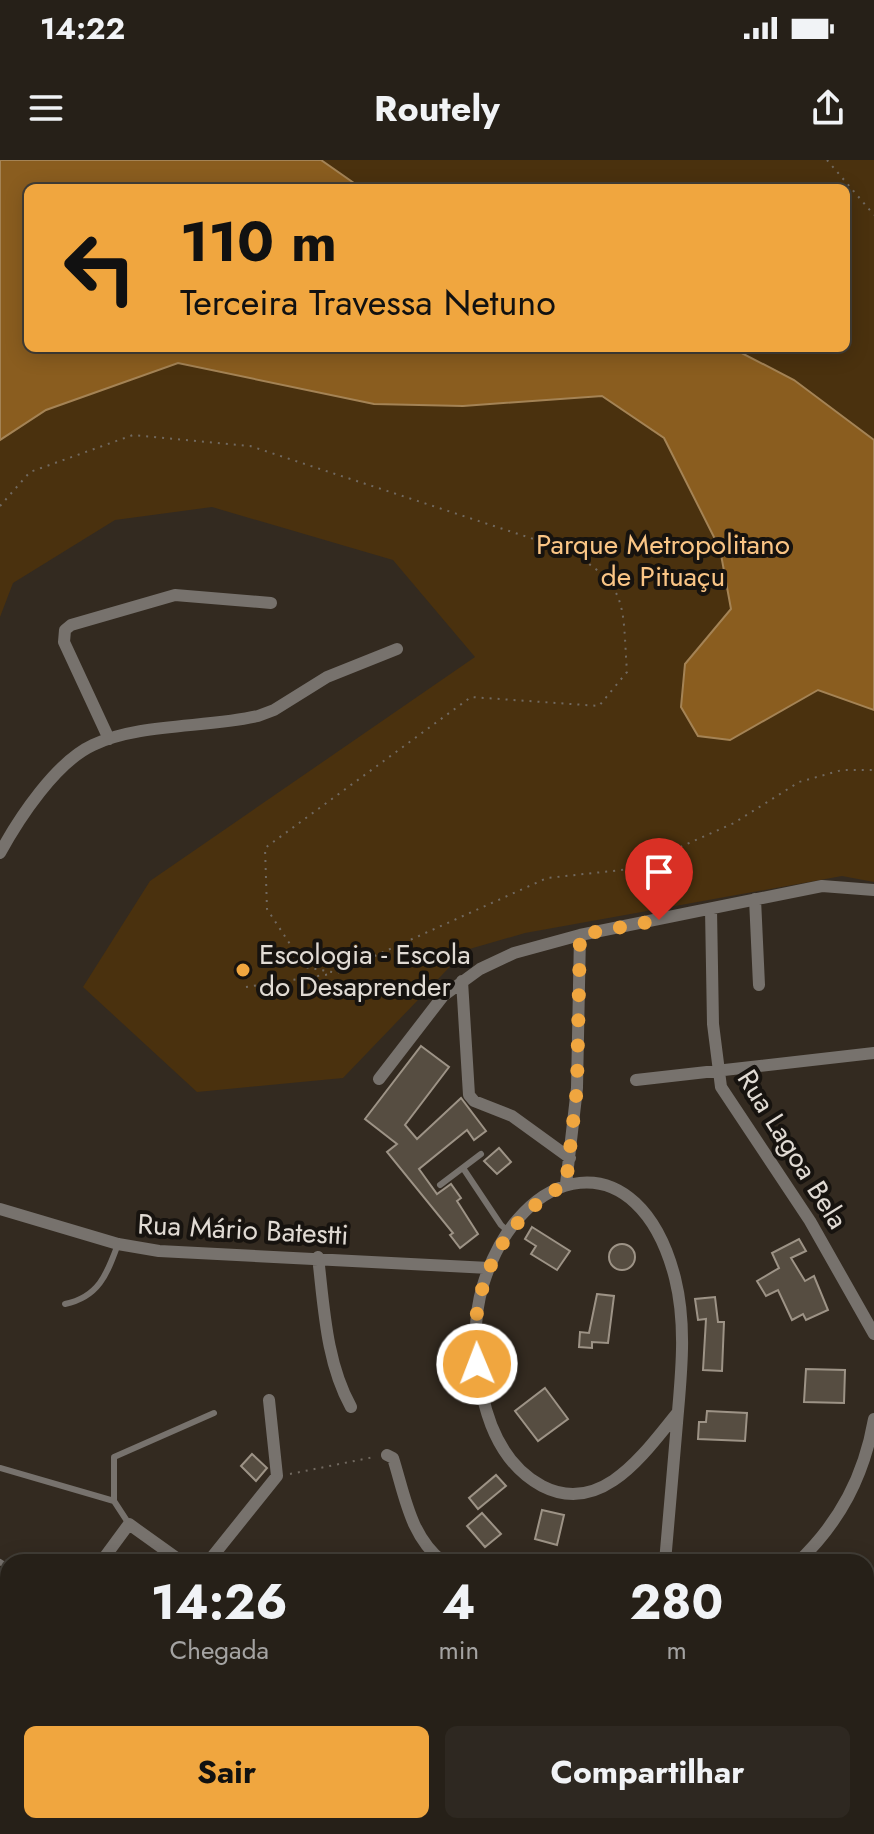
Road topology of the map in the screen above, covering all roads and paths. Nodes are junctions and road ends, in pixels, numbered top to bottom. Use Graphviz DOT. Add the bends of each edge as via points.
graph roads {
  1 [pos="827,160"];
  2 [pos="848,184"];
  3 [pos="850,187"];
  4 [pos="874,215"];
  5 [pos="0,506"];
  6 [pos="271,603"];
  7 [pos="397,649"];
  8 [pos="109,739"];
  9 [pos="874,770"];
  10 [pos="0,853"];
  11 [pos="874,890"];
  12 [pos="755,899"];
  13 [pos="711,909"];
  14 [pos="580,935"];
  15 [pos="337,973"];
  16 [pos="462,981"];
  17 [pos="759,985"];
  18 [pos="246,987"];
  19 [pos="874,1053"];
  20 [pos="718,1073"];
  21 [pos="379,1079"];
  22 [pos="636,1080"];
  23 [pos="481,1154"];
  24 [pos="570,1158"];
  25 [pos="463,1168"];
  26 [pos="566,1184"];
  27 [pos="440,1185"];
  28 [pos="0,1209"];
  29 [pos="509,1232"];
  30 [pos="118,1244"];
  31 [pos="318,1257"];
  32 [pos="489,1268"];
  33 [pos="65,1304"];
  34 [pos="874,1334"];
  35 [pos="269,1400"];
  36 [pos="351,1407"];
  37 [pos="678,1412"];
  38 [pos="214,1413"];
  39 [pos="874,1419"];
  40 [pos="387,1455"];
  41 [pos="0,1468"];
  42 [pos="277,1476"];
  43 [pos="114,1501"];
  44 [pos="129,1524"];
  45 [pos="107,1554"];
  46 [pos="171,1554"];
  47 [pos="214,1554"];
  48 [pos="435,1554"];
  49 [pos="666,1554"];
  50 [pos="806,1554"];
  1 -- 2 [label="path"];
  3 -- 4 [label="path"];
  5 -- 15 [label="path" via="30,472 133,435 250,446 564,549 592,564 622,598 627,672 599,706 471,697 265,848 267,909 305,967"];
  6 -- 8 [label="street" via="175,595 65,630 64,642"];
  7 -- 8 [label="street" via="327,677 258,716"];
  8 -- 10 [label="street" via="71,760 25,811"];
  9 -- 15 [label="path" via="842,770 799,782 734,823 631,869 547,878"];
  11 -- 12 [label="street" via="822,886"];
  12 -- 13 [label="street"];
  12 -- 17 [label="street"];
  13 -- 14 [label="street"];
  13 -- 20 [label="street"];
  14 -- 16 [label="street" via="514,953"];
  14 -- 24 [label="street"];
  15 -- 18 [label="path"];
  16 -- 21 [label="street" via="443,996"];
  16 -- 24 [label="street" via="469,1095 512,1116"];
  19 -- 20 [label="street"];
  20 -- 22 [label="street"];
  20 -- 34 [label="street, Rua Lagoa Bela" via="725,1095 803,1210"];
  23 -- 25 [label="lane"];
  24 -- 26 [label="street"];
  25 -- 27 [label="lane"];
  25 -- 29 [label="lane"];
  26 -- 29 [label="street" via="533,1204"];
  26 -- 37 [label="street" via="598,1182 629,1197 664,1245 675,1279 683,1343"];
  28 -- 30 [label="street, Rua Mário Batestti"];
  29 -- 32 [label="street"];
  30 -- 31 [label="street, Rua Mário Batestti" via="159,1251"];
  30 -- 33 [label="lane" via="98,1289"];
  31 -- 32 [label="street, Rua Mário Batestti"];
  31 -- 36 [label="street" via="329,1342"];
  32 -- 37 [label="street" via="476,1332 480,1380 497,1439 524,1476 570,1494 607,1485 637,1462"];
  35 -- 42 [label="street"];
  37 -- 49 [label="street"];
  38 -- 43 [label="lane" via="114,1457"];
  39 -- 50 [label="street" via="857,1482"];
  40 -- 42 [label="path"];
  40 -- 48 [label="street" via="419,1537"];
  41 -- 43 [label="lane"];
  42 -- 47 [label="street"];
  43 -- 44 [label="lane"];
  44 -- 45 [label="street"];
  44 -- 46 [label="street"];
}
